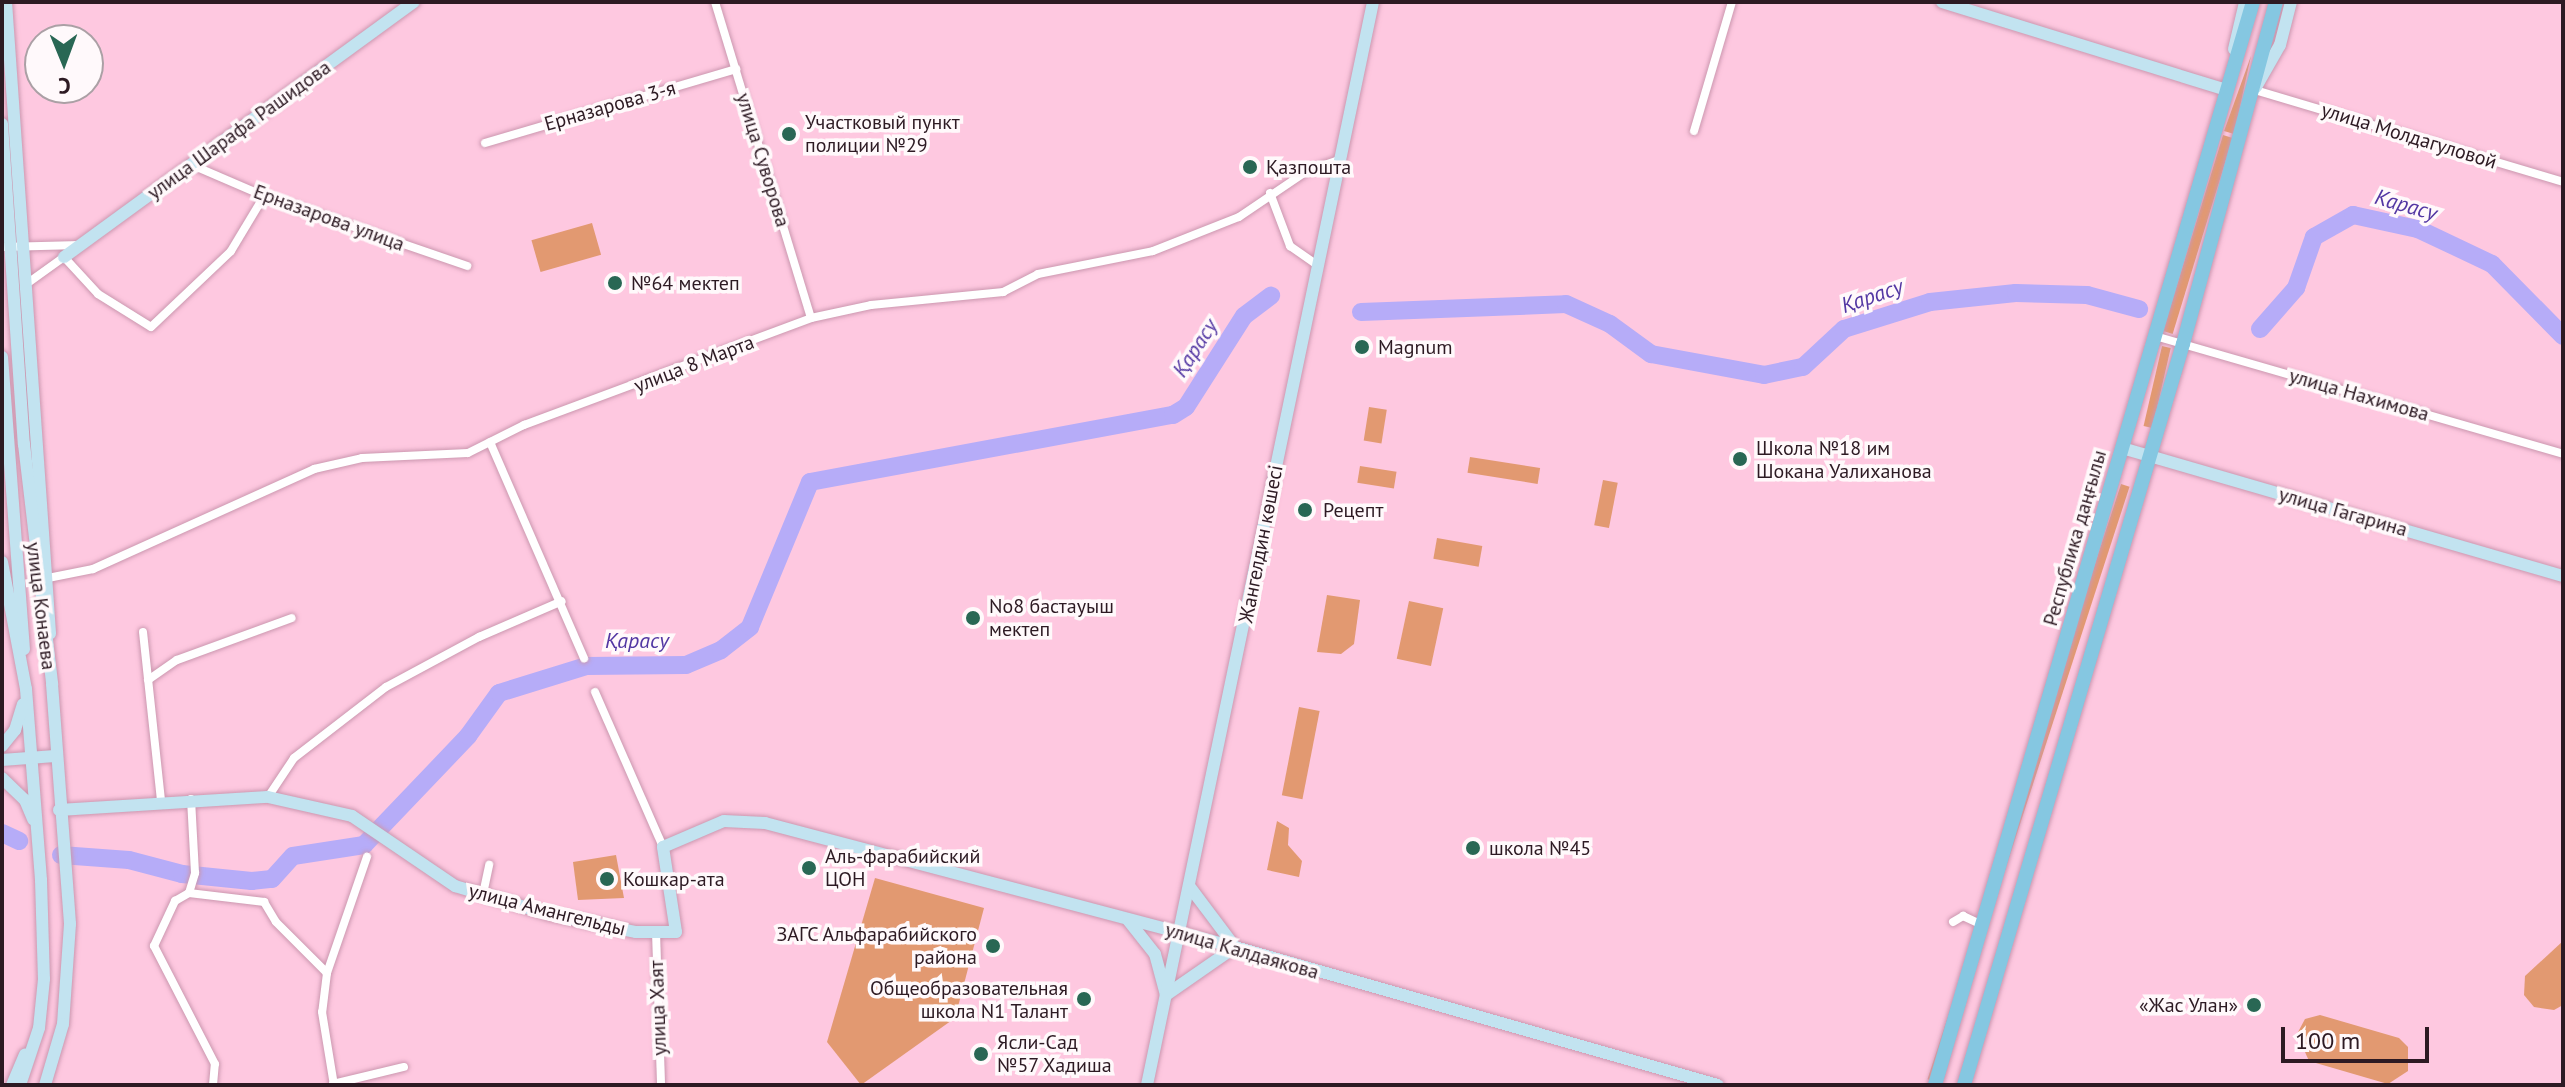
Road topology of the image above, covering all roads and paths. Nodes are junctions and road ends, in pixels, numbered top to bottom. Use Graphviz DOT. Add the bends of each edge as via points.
graph roads {
  1 [pos="6,2"];
  2 [pos="414,2"];
  3 [pos="715,2"];
  4 [pos="1373,2"];
  5 [pos="1732,2"];
  6 [pos="1942,2"];
  7 [pos="2245,2"];
  8 [pos="2253,2"];
  9 [pos="2276,2"];
  10 [pos="2291,2"];
  11 [pos="736,69"];
  12 [pos="2228,84"];
  13 [pos="2255,90"];
  14 [pos="2,124"];
  15 [pos="1694,131"];
  16 [pos="485,143"];
  17 [pos="1341,159"];
  18 [pos="192,165"];
  19 [pos="2563,182"];
  20 [pos="1270,193"];
  21 [pos="264,196"];
  22 [pos="81,245"];
  23 [pos="11,246"];
  24 [pos="64,257"];
  25 [pos="467,266"];
  26 [pos="1319,266"];
  27 [pos="24,285"];
  28 [pos="811,318"];
  29 [pos="2155,336"];
  30 [pos="2183,344"];
  31 [pos="2,357"];
  32 [pos="490,442"];
  33 [pos="2122,448"];
  34 [pos="2563,454"];
  35 [pos="2149,456"];
  36 [pos="2,562"];
  37 [pos="2563,576"];
  38 [pos="48,578"];
  39 [pos="562,601"];
  40 [pos="292,618"];
  41 [pos="143,632"];
  42 [pos="584,658"];
  43 [pos="148,680"];
  44 [pos="25,682"];
  45 [pos="52,684"];
  46 [pos="595,692"];
  47 [pos="2,746"];
  48 [pos="55,756"];
  49 [pos="31,758"];
  50 [pos="2,760"];
  51 [pos="2,778"];
  52 [pos="268,797"];
  53 [pos="191,798"];
  54 [pos="161,800"];
  55 [pos="59,810"];
  56 [pos="37,831"];
  57 [pos="663,847"];
  58 [pos="367,857"];
  59 [pos="489,865"];
  60 [pos="1190,887"];
  61 [pos="189,893"];
  62 [pos="483,894"];
  63 [pos="1128,920"];
  64 [pos="1953,922"];
  65 [pos="1982,925"];
  66 [pos="656,932"];
  67 [pos="1180,932"];
  68 [pos="1235,947"];
  69 [pos="327,973"];
  70 [pos="1166,995"];
  71 [pos="35,1044"];
  72 [pos="404,1067"];
  73 [pos="45,1084"];
  74 [pos="333,1084"];
  75 [pos="12,1085"];
  76 [pos="20,1085"];
  77 [pos="213,1085"];
  78 [pos="661,1085"];
  79 [pos="1147,1085"];
  80 [pos="1718,1085"];
  81 [pos="1932,1085"];
  82 [pos="1964,1085"];
  1 -- 23 [label="main road"];
  2 -- 18 [label="main road, улица Шарафа Рашидова"];
  3 -- 11 [label="street, улица Суворова"];
  4 -- 17 [label="main road, Жангелдин көшесі"];
  5 -- 15 [label="street"];
  6 -- 12 [label="main road"];
  7 -- 12 [label="main road"];
  8 -- 12 [label="main road, Республика даңғылы"];
  9 -- 13 [label="main road"];
  10 -- 13 [label="main road" via="2280,45"];
  11 -- 16 [label="street, Ерназарова 3-я"];
  11 -- 28 [label="street, улица Суворова"];
  12 -- 29 [label="main road, Республика даңғылы"];
  13 -- 19 [label="street, улица Молдагуловой"];
  13 -- 30 [label="main road"];
  14 -- 23 [label="main road, улица Конаева"];
  17 -- 20 [label="street, улица 8 Марта"];
  17 -- 26 [label="main road, Жангелдин көшесі"];
  18 -- 21 [label="street, Ерназарова улица"];
  18 -- 22 [label="main road, улица Шарафа Рашидова"];
  20 -- 26 [label="street" via="1290,246"];
  20 -- 28 [label="street, улица 8 Марта" via="1239,217 1153,251 1038,274 1003,292 871,305"];
  21 -- 24 [label="street" via="231,251 151,327 98,294"];
  21 -- 25 [label="street, Ерназарова улица"];
  22 -- 23 [label="street"];
  22 -- 24 [label="main road, улица Шарафа Рашидова"];
  23 -- 27 [label="main road"];
  23 -- 45 [label="main road, улица Конаева" via="37,593"];
  24 -- 27 [label="street"];
  26 -- 60 [label="main road, Жангелдин көшесі"];
  27 -- 38 [label="main road"];
  28 -- 32 [label="street, улица 8 Марта"];
  29 -- 30 [label="street, улица Нахимова"];
  29 -- 33 [label="main road, Республика даңғылы"];
  30 -- 34 [label="street, улица Нахимова"];
  30 -- 35 [label="main road"];
  31 -- 44 [label="main road, улица Конаева" via="23,591"];
  32 -- 38 [label="street, улица 8 Марта" via="468,453 362,458 314,469 93,569"];
  32 -- 39 [label="street"];
  33 -- 35 [label="main road, улица Гагарина"];
  33 -- 65 [label="main road, Республика даңғылы"];
  35 -- 37 [label="main road, улица Гагарина"];
  35 -- 82 [label="main road"];
  36 -- 44 [label="main road, улица Конаева"];
  38 -- 45 [label="main road"];
  39 -- 42 [label="street"];
  39 -- 52 [label="street" via="479,637 386,687 294,758"];
  40 -- 43 [label="street" via="177,660"];
  41 -- 43 [label="street"];
  43 -- 54 [label="street"];
  44 -- 47 [label="main road" via="21,716"];
  44 -- 49 [label="main road, улица Конаева"];
  45 -- 48 [label="main road, улица Конаева"];
  46 -- 57 [label="street"];
  48 -- 49 [label="main road"];
  48 -- 55 [label="main road, улица Конаева"];
  49 -- 50 [label="main road"];
  49 -- 56 [label="main road, улица Конаева"];
  51 -- 56 [label="main road" via="25,800"];
  52 -- 53 [label="main road, улица Амангельды"];
  52 -- 62 [label="main road, улица Амангельды" via="352,816 455,886"];
  53 -- 54 [label="main road, улица Амангельды"];
  53 -- 61 [label="street" via="195,876"];
  54 -- 55 [label="main road, улица Амангельды"];
  55 -- 73 [label="main road, улица Конаева" via="69,972 63,1024"];
  56 -- 71 [label="main road, улица Конаева" via="44,979"];
  57 -- 63 [label="main road, улица Калдаякова" via="724,821 765,823"];
  57 -- 66 [label="main road, улица Амангельды" via="676,932"];
  58 -- 69 [label="street"];
  59 -- 62 [label="street"];
  60 -- 67 [label="main road, Жангелдин көшесі"];
  60 -- 68 [label="main road"];
  61 -- 69 [label="street" via="264,902 276,922"];
  61 -- 77 [label="street" via="175,901 154,946 215,1064"];
  62 -- 66 [label="main road, улица Амангельды" via="548,914"];
  63 -- 67 [label="main road, улица Калдаякова"];
  63 -- 70 [label="main road" via="1155,954"];
  64 -- 65 [label="street" via="1963,916"];
  65 -- 81 [label="main road, Республика даңғылы"];
  66 -- 78 [label="street, улица Хаят"];
  67 -- 68 [label="main road, улица Калдаякова"];
  67 -- 70 [label="main road, Жангелдин көшесі"];
  68 -- 70 [label="main road"];
  68 -- 80 [label="main road, улица Калдаякова"];
  69 -- 74 [label="street" via="322,1012"];
  70 -- 79 [label="main road, Жангелдин көшесі"];
  71 -- 75 [label="main road" via="23,1057"];
  71 -- 76 [label="main road, улица Конаева"];
  72 -- 74 [label="street"];
}
